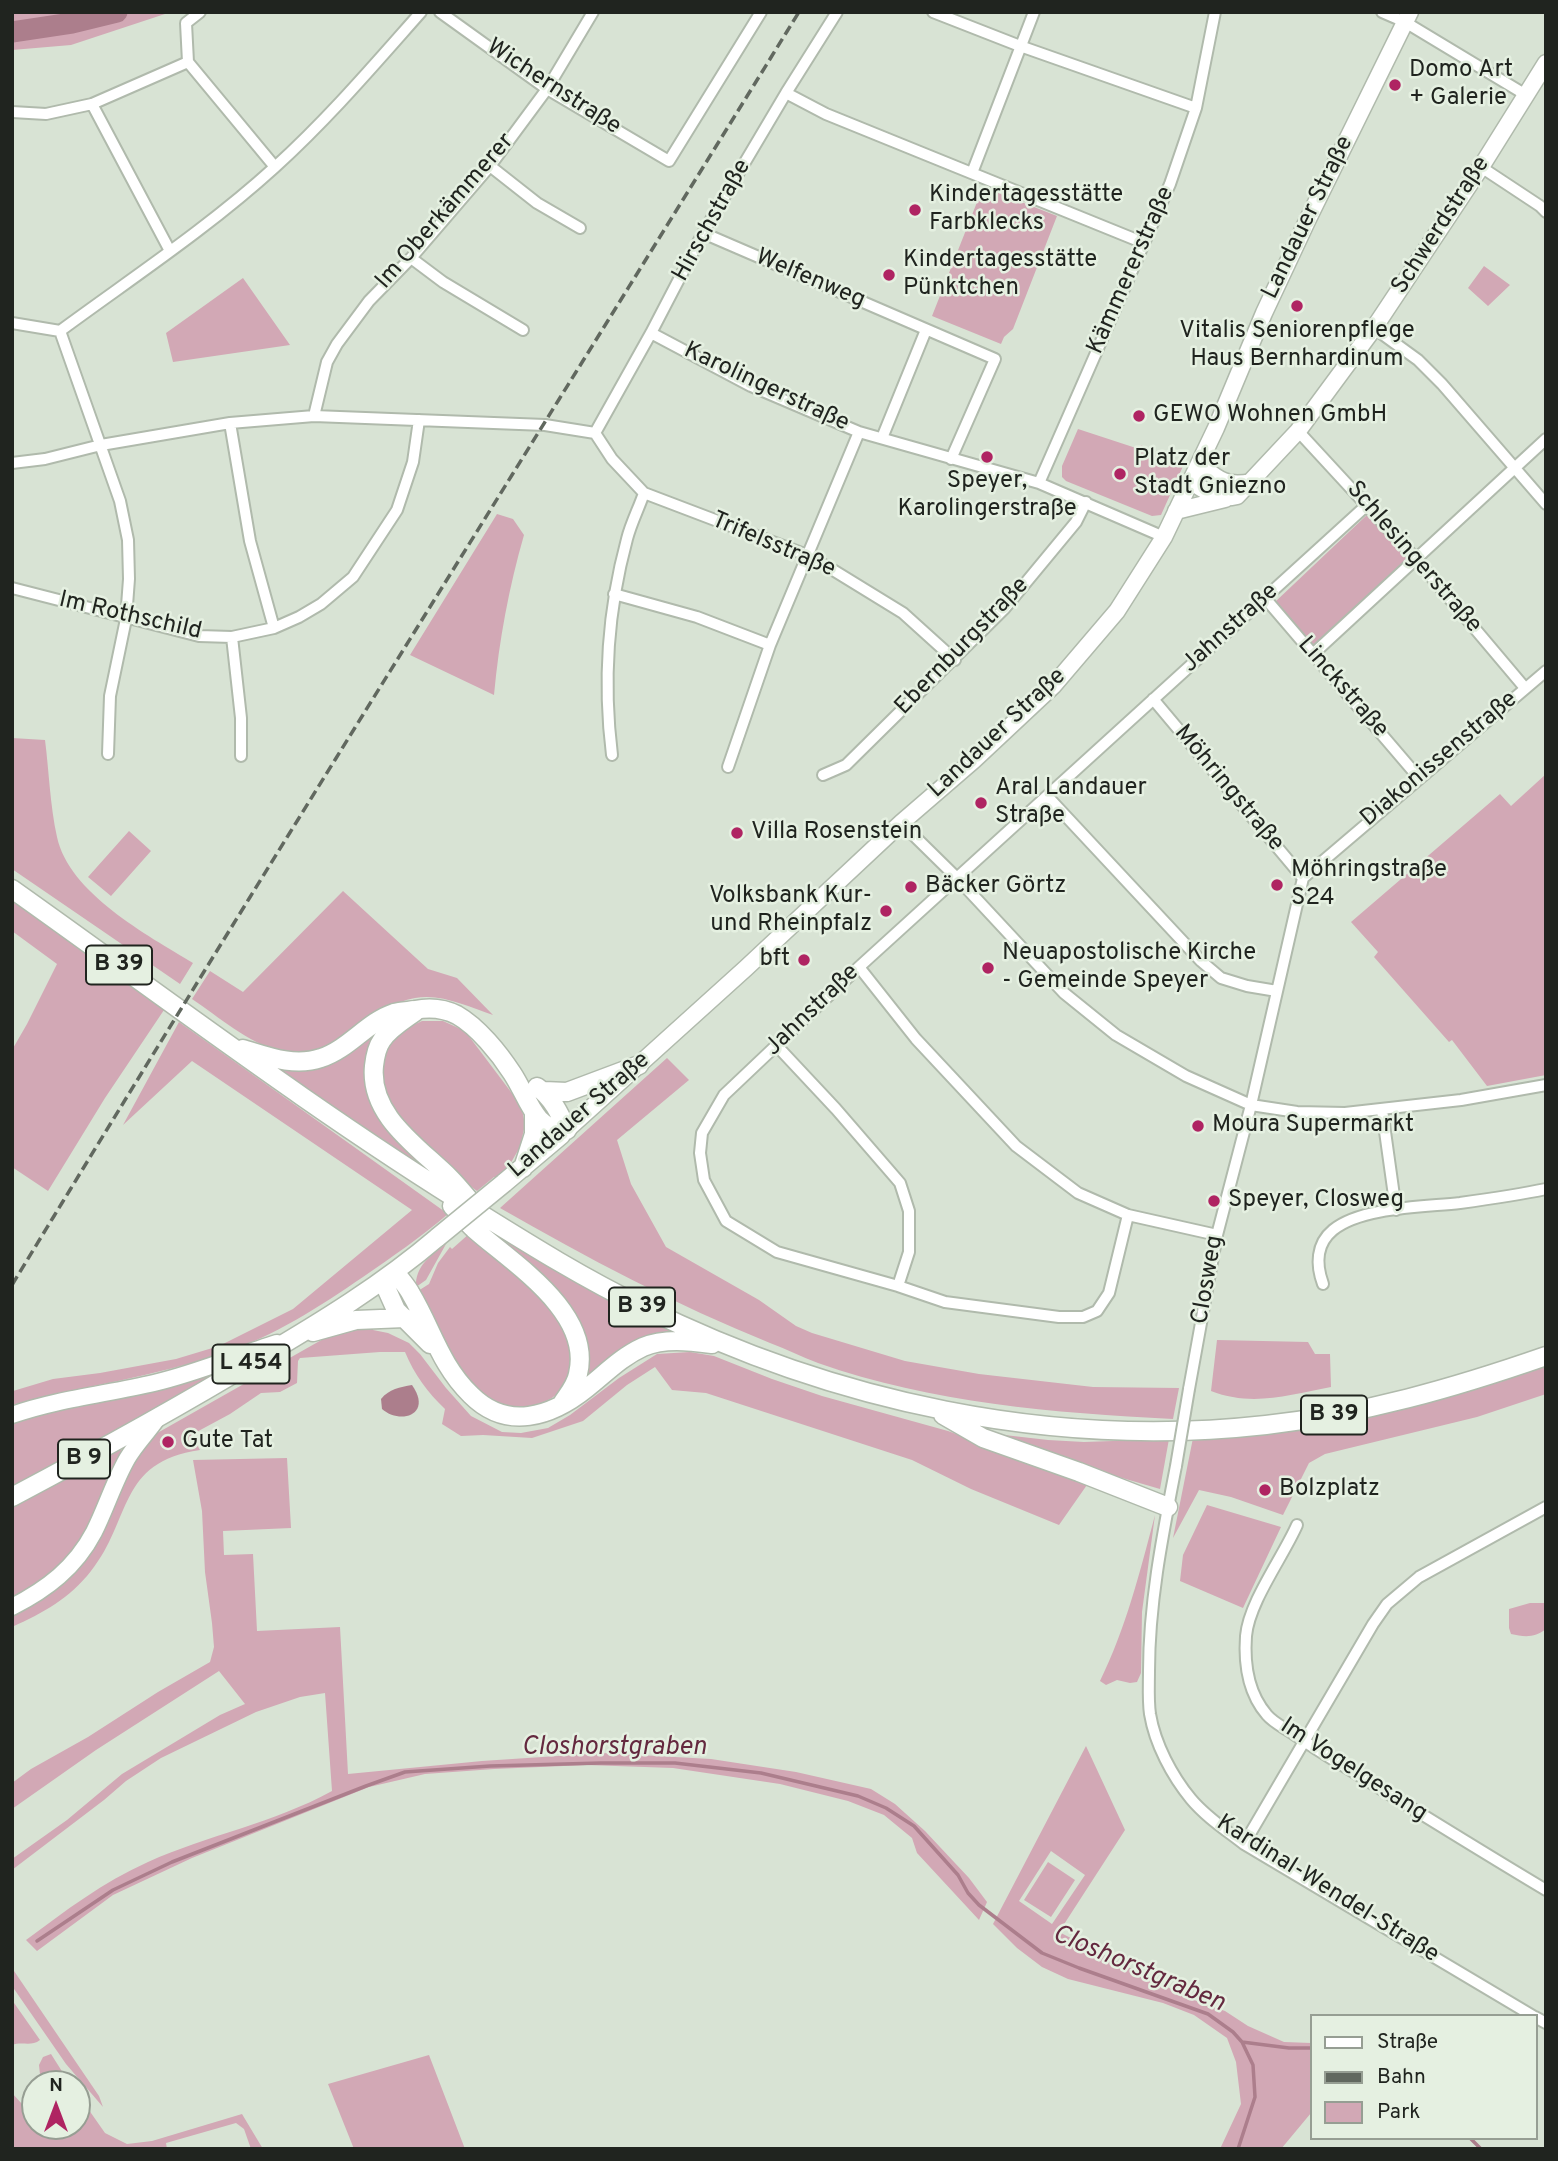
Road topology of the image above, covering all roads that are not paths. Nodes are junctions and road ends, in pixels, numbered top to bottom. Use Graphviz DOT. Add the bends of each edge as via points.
graph roads {
  1 [pos="200,12"];
  2 [pos="421,12"];
  3 [pos="440,12"];
  4 [pos="593,12"];
  5 [pos="761,12"];
  6 [pos="837,12"];
  7 [pos="933,12"];
  8 [pos="1034,12"];
  9 [pos="1214,12"];
  10 [pos="1382,12"];
  11 [pos="1407,17"];
  12 [pos="1020,46"];
  13 [pos="188,62"];
  14 [pos="1546,63"];
  15 [pos="547,89"];
  16 [pos="786,93"];
  17 [pos="1526,95"];
  18 [pos="92,104"];
  19 [pos="1196,108"];
  20 [pos="12,112"];
  21 [pos="490,166"];
  22 [pos="275,167"];
  23 [pos="1481,167"];
  24 [pos="972,173"];
  25 [pos="1546,212"];
  26 [pos="580,228"];
  27 [pos="703,233"];
  28 [pos="1144,243"];
  29 [pos="170,251"];
  30 [pos="411,258"];
  31 [pos="12,323"];
  32 [pos="1374,328"];
  33 [pos="523,330"];
  34 [pos="926,330"];
  35 [pos="60,331"];
  36 [pos="651,333"];
  37 [pos="314,416"];
  38 [pos="419,420"];
  39 [pos="230,423"];
  40 [pos="1298,431"];
  41 [pos="859,432"];
  42 [pos="595,433"];
  43 [pos="882,438"];
  44 [pos="1546,439"];
  45 [pos="101,445"];
  46 [pos="951,459"];
  47 [pos="12,463"];
  48 [pos="1199,464"];
  49 [pos="1515,468"];
  50 [pos="1190,481"];
  51 [pos="1251,482"];
  52 [pos="1039,483"];
  53 [pos="644,493"];
  54 [pos="1225,499"];
  55 [pos="1086,502"];
  56 [pos="1546,504"];
  57 [pos="1367,505"];
  58 [pos="1176,511"];
  59 [pos="1164,537"];
  60 [pos="807,555"];
  61 [pos="1417,560"];
  62 [pos="12,588"];
  63 [pos="614,594"];
  64 [pos="1265,598"];
  65 [pos="127,619"];
  66 [pos="274,628"];
  67 [pos="232,638"];
  68 [pos="770,645"];
  69 [pos="1313,654"];
  70 [pos="955,660"];
  71 [pos="1546,671"];
  72 [pos="1525,688"];
  73 [pos="1153,699"];
  74 [pos="108,754"];
  75 [pos="612,755"];
  76 [pos="241,756"];
  77 [pos="728,767"];
  78 [pos="823,775"];
  79 [pos="1419,778"];
  80 [pos="1047,796"];
  81 [pos="901,823"];
  82 [pos="957,878"];
  83 [pos="1303,878"];
  84 [pos="12,889"];
  85 [pos="859,967"];
  86 [pos="1277,991"];
  87 [pos="418,1009"];
  88 [pos="225,1043"];
  89 [pos="777,1046"];
  90 [pos="639,1065"];
  91 [pos="511,1071"];
  92 [pos="1546,1085"];
  93 [pos="544,1091"];
  94 [pos="1251,1105"];
  95 [pos="1382,1110"];
  96 [pos="534,1113"];
  97 [pos="564,1132"];
  98 [pos="523,1168"];
  99 [pos="431,1184"];
  100 [pos="1546,1189"];
  101 [pos="1396,1210"];
  102 [pos="1128,1215"];
  103 [pos="483,1216"];
  104 [pos="1217,1235"];
  105 [pos="389,1277"];
  106 [pos="1323,1284"];
  107 [pos="898,1286"];
  108 [pos="405,1318"];
  109 [pos="296,1337"];
  110 [pos="729,1346"];
  111 [pos="438,1352"];
  112 [pos="1546,1356"];
  113 [pos="563,1402"];
  114 [pos="931,1408"];
  115 [pos="12,1415"];
  116 [pos="156,1420"];
  117 [pos="12,1497"];
  118 [pos="1168,1507"];
  119 [pos="1546,1507"];
  120 [pos="1297,1525"];
  121 [pos="12,1607"];
  122 [pos="1149,1689"];
  123 [pos="1304,1741"];
  124 [pos="1244,1844"];
  125 [pos="1546,1890"];
  126 [pos="1531,2014"];
  1 -- 13 [label="street" via="186,23"];
  2 -- 22 [label="street" via="333,111"];
  3 -- 15 [label="street, Wichernstraße"];
  4 -- 15 [label="street, Im Oberkämmerer"];
  5 -- 15 [label="street, Wichernstraße" via="669,161"];
  6 -- 16 [label="street, Hirschstraße"];
  7 -- 12 [label="street"];
  8 -- 12 [label="street"];
  9 -- 19 [label="street, Kämmererstraße"];
  10 -- 11 [label="street"];
  11 -- 17 [label="street"];
  11 -- 48 [label="main road, Landauer Straße" via="1264,313"];
  12 -- 19 [label="street"];
  12 -- 24 [label="street"];
  13 -- 18 [label="street"];
  13 -- 22 [label="street"];
  14 -- 17 [label="main road, Schwerdstraße"];
  15 -- 21 [label="street, Im Oberkämmerer"];
  16 -- 24 [label="street"];
  16 -- 27 [label="street, Hirschstraße"];
  17 -- 23 [label="main road, Schwerdstraße"];
  18 -- 20 [label="street" via="46,114"];
  18 -- 29 [label="street"];
  19 -- 28 [label="street, Kämmererstraße"];
  21 -- 26 [label="street" via="537,203"];
  21 -- 30 [label="street, Im Oberkämmerer"];
  22 -- 29 [label="street"];
  23 -- 25 [label="street"];
  23 -- 32 [label="main road, Schwerdstraße"];
  24 -- 28 [label="street"];
  27 -- 34 [label="street, Welfenweg"];
  27 -- 36 [label="street, Hirschstraße"];
  28 -- 52 [label="street, Kämmererstraße"];
  29 -- 35 [label="street"];
  30 -- 33 [label="street"];
  30 -- 37 [label="street, Im Oberkämmerer" via="369,301 337,344 327,362"];
  31 -- 35 [label="street"];
  32 -- 40 [label="main road, Schwerdstraße"];
  32 -- 49 [label="street" via="1418,360"];
  34 -- 43 [label="street, Karolingerstraße"];
  34 -- 46 [label="street, Welfenweg" via="995,359"];
  35 -- 45 [label="street"];
  36 -- 41 [label="street, Karolingerstraße" via="751,386"];
  36 -- 42 [label="street, Hirschstraße"];
  37 -- 38 [label="street"];
  37 -- 39 [label="street"];
  38 -- 42 [label="street" via="545,425"];
  38 -- 66 [label="street, Im Rothschild" via="413,462 397,510 353,577 321,604"];
  39 -- 45 [label="street"];
  39 -- 66 [label="street" via="250,541"];
  40 -- 51 [label="main road, Schwerdstraße"];
  40 -- 57 [label="street, Schlesingerstraße"];
  41 -- 43 [label="street, Karolingerstraße"];
  41 -- 60 [label="street"];
  42 -- 53 [label="street, Trifelsstraße"];
  43 -- 46 [label="street, Karolingerstraße"];
  44 -- 49 [label="street"];
  45 -- 47 [label="street"];
  45 -- 65 [label="street" via="128,540"];
  46 -- 52 [label="street, Karolingerstraße"];
  48 -- 50 [label="main road, Landauer Straße"];
  48 -- 51 [label="main road" via="1225,483"];
  49 -- 56 [label="street"];
  49 -- 61 [label="street"];
  50 -- 54 [label="main road"];
  50 -- 58 [label="main road, Landauer Straße"];
  51 -- 54 [label="main road, Schwerdstraße" via="1237,496"];
  52 -- 55 [label="street, Karolingerstraße"];
  53 -- 60 [label="street, Trifelsstraße"];
  53 -- 63 [label="street"];
  54 -- 58 [label="main road, Schwerdstraße"];
  55 -- 59 [label="street, Karolingerstraße"];
  55 -- 70 [label="street, Ebernburgstraße" via="1076,522 1004,609"];
  57 -- 61 [label="street, Schlesingerstraße"];
  57 -- 64 [label="street, Jahnstraße"];
  58 -- 59 [label="main road, Landauer Straße"];
  59 -- 81 [label="main road, Landauer Straße" via="1116,611 1053,686"];
  60 -- 68 [label="street"];
  60 -- 70 [label="street, Trifelsstraße" via="903,613"];
  61 -- 69 [label="street"];
  61 -- 72 [label="street, Schlesingerstraße"];
  62 -- 65 [label="street, Im Rothschild"];
  63 -- 68 [label="street" via="696,617"];
  63 -- 75 [label="street" via="608,669"];
  64 -- 69 [label="street, Linckstraße"];
  64 -- 73 [label="street, Jahnstraße"];
  65 -- 67 [label="street, Im Rothschild" via="199,636"];
  65 -- 74 [label="street" via="110,696"];
  66 -- 67 [label="street, Im Rothschild"];
  67 -- 76 [label="street"];
  68 -- 77 [label="street"];
  69 -- 79 [label="street, Linckstraße"];
  70 -- 78 [label="street, Ebernburgstraße" via="846,765"];
  71 -- 72 [label="street, Diakonissenstraße"];
  72 -- 79 [label="street, Diakonissenstraße"];
  73 -- 80 [label="street, Jahnstraße"];
  73 -- 83 [label="street, Möhringstraße"];
  79 -- 83 [label="street, Diakonissenstraße"];
  80 -- 82 [label="street, Jahnstraße"];
  80 -- 86 [label="street" via="1221,978"];
  81 -- 82 [label="street"];
  81 -- 90 [label="main road, Landauer Straße"];
  82 -- 85 [label="street, Jahnstraße"];
  82 -- 94 [label="street" via="1064,993 1116,1035 1186,1076"];
  83 -- 86 [label="street, Closweg"];
  84 -- 88 [label="main road, B 39"];
  85 -- 89 [label="street, Jahnstraße"];
  85 -- 102 [label="street" via="916,1039 1016,1146 1078,1193"];
  86 -- 94 [label="street, Closweg"];
  87 -- 88 [label="main road" via="383,1018 322,1058 284,1061"];
  87 -- 91 [label="main road" via="442,1009 460,1017"];
  87 -- 103 [label="main road" via="390,1030 377,1051 373,1075 379,1100 404,1136"];
  88 -- 99 [label="main road, B 39"];
  89 -- 107 [label="street" via="900,1183 909,1210 909,1252"];
  89 -- 107 [label="street, Jahnstraße" via="724,1095 702,1133 704,1180 726,1221 777,1252"];
  90 -- 93 [label="main road" via="576,1090"];
  90 -- 97 [label="main road, Landauer Straße"];
  91 -- 93 [label="main road"];
  91 -- 96 [label="main road"];
  92 -- 95 [label="street"];
  93 -- 97 [label="main road" via="558,1111"];
  94 -- 95 [label="street" via="1321,1114"];
  94 -- 104 [label="street, Closweg"];
  95 -- 101 [label="street"];
  96 -- 97 [label="main road"];
  96 -- 98 [label="main road" via="534,1134"];
  97 -- 98 [label="main road, Landauer Straße"];
  98 -- 105 [label="main road, Landauer Straße / L 454, bridge"];
  99 -- 103 [label="main road, B 39"];
  99 -- 113 [label="main road" via="475,1230 533,1278 564,1313 577,1341 579,1373"];
  100 -- 101 [label="street"];
  101 -- 106 [label="street" via="1359,1216 1329,1234 1318,1260"];
  102 -- 104 [label="street"];
  102 -- 107 [label="street, Jahnstraße" via="1109,1293 1097,1311 1083,1317 945,1302"];
  103 -- 110 [label="main road, B 39" via="606,1288"];
  104 -- 118 [label="street, Closweg, bridge"];
  105 -- 108 [label="main road" via="396,1310"];
  105 -- 109 [label="main road, Landauer Straße / L 454"];
  105 -- 111 [label="main road" via="411,1293"];
  108 -- 109 [label="main road" via="356,1320"];
  108 -- 111 [label="main road"];
  109 -- 115 [label="main road" via="204,1370"];
  109 -- 116 [label="main road, Landauer Straße / L 454"];
  110 -- 113 [label="main road" via="667,1341 646,1346"];
  110 -- 114 [label="main road, B 39" via="831,1383"];
  111 -- 113 [label="main road" via="470,1394 493,1412 528,1417"];
  112 -- 114 [label="main road, B 39" via="1389,1404 1265,1425 1163,1431 1078,1429"];
  114 -- 118 [label="main road" via="983,1438"];
  116 -- 117 [label="main road, B 9"];
  116 -- 121 [label="main road" via="126,1461 81,1553 54,1582"];
  118 -- 122 [label="street, Closweg" via="1151,1622"];
  119 -- 123 [label="street" via="1419,1577 1387,1604"];
  120 -- 123 [label="street, Im Vogelgesang" via="1246,1633 1247,1670 1255,1699 1269,1718"];
  122 -- 124 [label="street, Kardinal-Wendel-Straße" via="1150,1715 1171,1769 1192,1801"];
  123 -- 124 [label="street"];
  123 -- 125 [label="street, Im Vogelgesang"];
  124 -- 126 [label="street, Kardinal-Wendel-Straße"];
}
